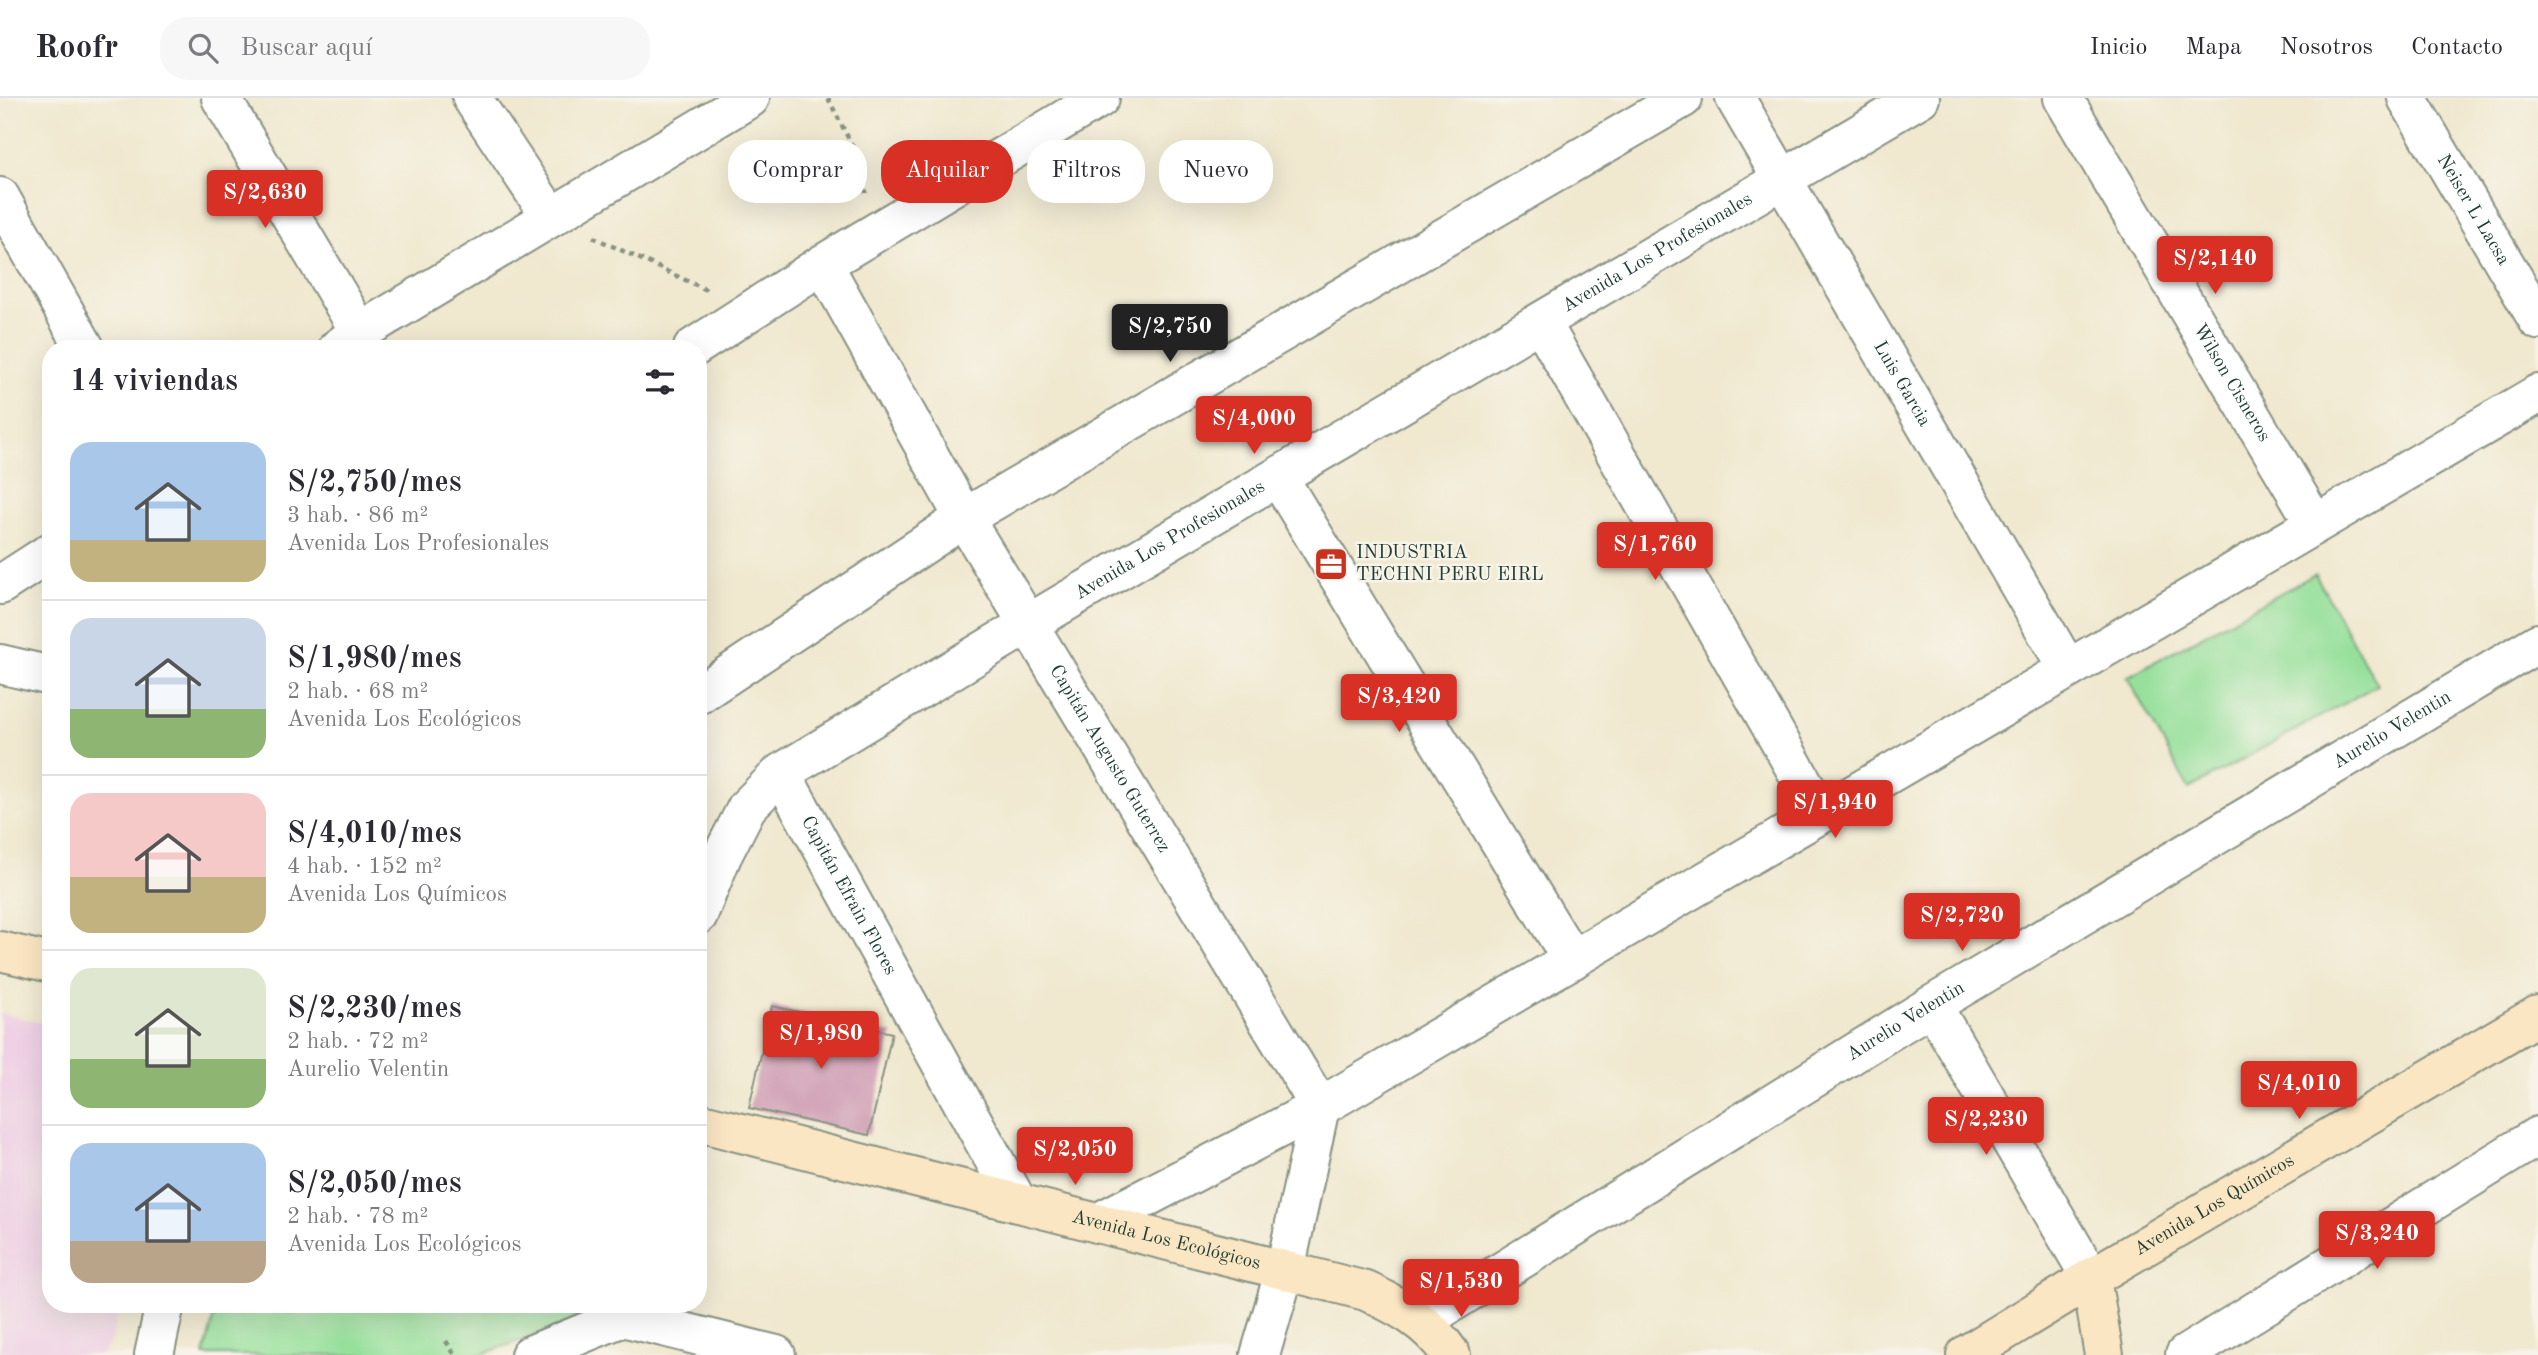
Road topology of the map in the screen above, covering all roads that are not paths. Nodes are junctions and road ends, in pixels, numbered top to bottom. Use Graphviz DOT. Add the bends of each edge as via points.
graph roads {
  1 [pos="221,98"];
  2 [pos="472,98"];
  3 [pos="750,98"];
  4 [pos="1100,98"];
  5 [pos="1683,98"];
  6 [pos="1735,98"];
  7 [pos="1920,98"];
  8 [pos="2063,98"];
  9 [pos="2407,98"];
  10 [pos="1783,178"];
  11 [pos="0,197"];
  12 [pos="551,217"];
  13 [pos="823,264"];
  14 [pos="2538,320"];
  15 [pos="1541,322"];
  16 [pos="80,340"];
  17 [pos="349,340"];
  18 [pos="706,340"];
  19 [pos="2538,394"];
  20 [pos="1278,477"];
  21 [pos="964,519"];
  22 [pos="2315,524"];
  23 [pos="42,558"];
  24 [pos="0,585"];
  25 [pos="1028,624"];
  26 [pos="2538,643"];
  27 [pos="0,664"];
  28 [pos="2068,669"];
  29 [pos="42,674"];
  30 [pos="707,689"];
  31 [pos="781,773"];
  32 [pos="1821,814"];
  33 [pos="707,893"];
  34 [pos="0,951"];
  35 [pos="1572,960"];
  36 [pos="42,961"];
  37 [pos="1932,1005"];
  38 [pos="2538,1015"];
  39 [pos="1320,1107"];
  40 [pos="707,1124"];
  41 [pos="2538,1136"];
  42 [pos="1018,1203"];
  43 [pos="1097,1223"];
  44 [pos="1285,1270"];
  45 [pos="2091,1278"];
  46 [pos="163,1313"];
  47 [pos="621,1313"];
  48 [pos="632,1313"];
  49 [pos="1422,1321"];
  50 [pos="154,1355"];
  51 [pos="530,1355"];
  52 [pos="776,1355"];
  53 [pos="1261,1355"];
  54 [pos="1451,1355"];
  55 [pos="1966,1355"];
  56 [pos="2104,1355"];
  57 [pos="2185,1355"];
  1 -- 17 [label="street"];
  2 -- 12 [label="street"];
  3 -- 12 [label="street"];
  4 -- 13 [label="street"];
  5 -- 21 [label="street"];
  6 -- 10 [label="street, Luis Garcia"];
  7 -- 10 [label="street, Avenida Los Profesionales"];
  8 -- 22 [label="street, Wilson Cisneros"];
  9 -- 14 [label="street, Neiser L Lacsa"];
  10 -- 15 [label="street, Avenida Los Profesionales"];
  10 -- 28 [label="street, Luis Garcia"];
  11 -- 16 [label="street"];
  12 -- 17 [label="street"];
  13 -- 18 [label="street"];
  13 -- 21 [label="street, Capitán Augusto Guterrez"];
  15 -- 20 [label="street, Avenida Los Profesionales"];
  15 -- 32 [label="street"];
  19 -- 22 [label="street"];
  20 -- 25 [label="street, Avenida Los Profesionales"];
  20 -- 35 [label="street"];
  21 -- 25 [label="street, Capitán Augusto Guterrez"];
  21 -- 30 [label="street"];
  22 -- 28 [label="street"];
  23 -- 24 [label="street"];
  25 -- 31 [label="street, Avenida Los Profesionales"];
  25 -- 39 [label="street, Capitán Augusto Guterrez"];
  26 -- 37 [label="street, Aurelio Velentin"];
  27 -- 29 [label="street"];
  28 -- 32 [label="street"];
  31 -- 33 [label="street, Avenida Los Profesionales" via="747,807"];
  31 -- 42 [label="street, Capitán Efrain Flores"];
  32 -- 35 [label="street"];
  34 -- 36 [label="main road"];
  35 -- 39 [label="street"];
  37 -- 45 [label="street"];
  37 -- 49 [label="street, Aurelio Velentin"];
  38 -- 45 [label="main road, Avenida Los Químicos"];
  39 -- 43 [label="street"];
  39 -- 44 [label="street"];
  40 -- 42 [label="main road, Avenida Los Ecológicos"];
  41 -- 57 [label="street"];
  42 -- 43 [label="main road, Avenida Los Ecológicos"];
  43 -- 44 [label="main road, Avenida Los Ecológicos"];
  44 -- 49 [label="main road, Avenida Los Ecológicos" via="1366,1291"];
  44 -- 53 [label="street"];
  45 -- 55 [label="main road, Avenida Los Químicos"];
  45 -- 56 [label="main road"];
  46 -- 50 [label="street"];
  47 -- 51 [label="street"];
  48 -- 52 [label="street"];
  49 -- 54 [label="main road, Avenida Los Ecológicos"];
}
